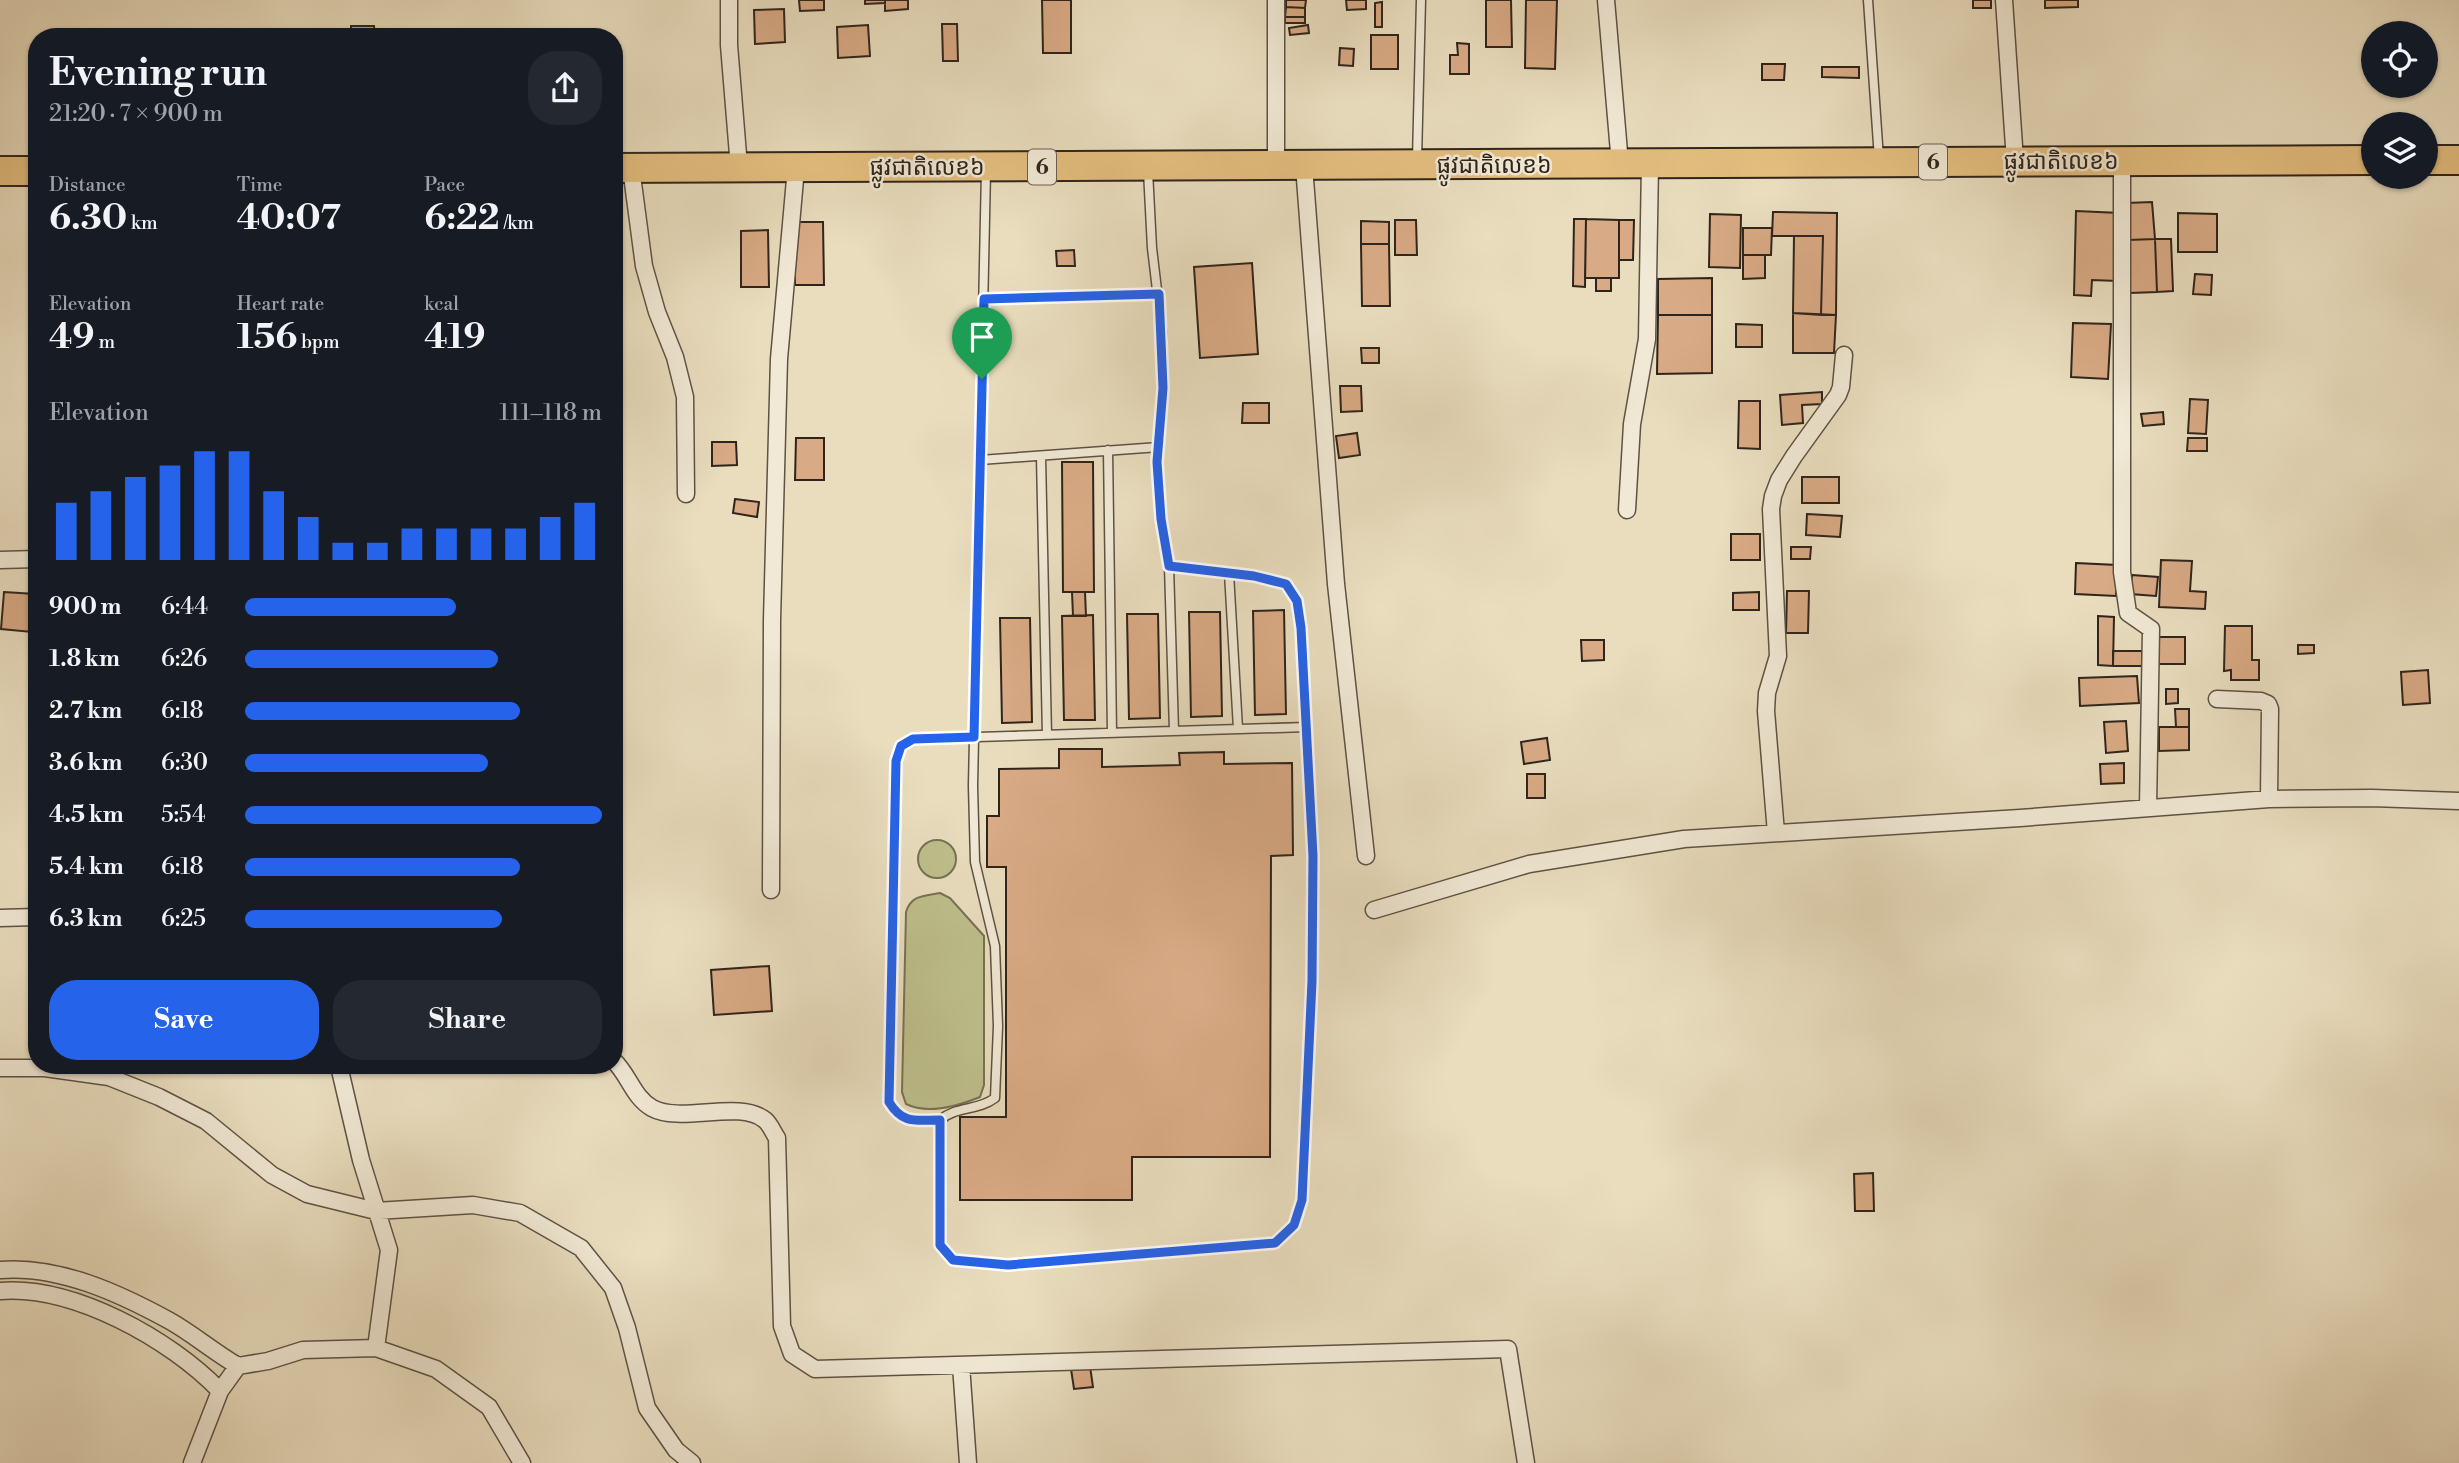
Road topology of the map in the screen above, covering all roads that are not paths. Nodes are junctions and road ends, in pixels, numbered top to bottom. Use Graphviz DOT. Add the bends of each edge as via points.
graph roads {
  1 [pos="729,0"];
  2 [pos="1276,0"];
  3 [pos="1421,0"];
  4 [pos="1606,0"];
  5 [pos="1868,0"];
  6 [pos="2004,0"];
  7 [pos="2122,160"];
  8 [pos="2361,160"];
  9 [pos="2438,160"];
  10 [pos="2459,160"];
  11 [pos="2015,161"];
  12 [pos="1880,162"];
  13 [pos="1619,164"];
  14 [pos="1650,164"];
  15 [pos="1276,165"];
  16 [pos="1417,165"];
  17 [pos="1148,166"];
  18 [pos="1304,166"];
  19 [pos="738,167"];
  20 [pos="796,167"];
  21 [pos="986,167"];
  22 [pos="623,168"];
  23 [pos="0,171"];
  24 [pos="28,171"];
  25 [pos="1159,294"];
  26 [pos="984,299"];
  27 [pos="1844,355"];
  28 [pos="1159,447"];
  29 [pos="1108,450"];
  30 [pos="1041,457"];
  31 [pos="980,460"];
  32 [pos="685,494"];
  33 [pos="1627,510"];
  34 [pos="28,559"];
  35 [pos="0,560"];
  36 [pos="1169,566"];
  37 [pos="1229,573"];
  38 [pos="2217,699"];
  39 [pos="1307,727"];
  40 [pos="1238,729"];
  41 [pos="1174,731"];
  42 [pos="1112,733"];
  43 [pos="1047,735"];
  44 [pos="974,737"];
  45 [pos="2269,799"];
  46 [pos="2459,800"];
  47 [pos="2148,808"];
  48 [pos="1776,832"];
  49 [pos="1366,856"];
  50 [pos="771,890"];
  51 [pos="1374,910"];
  52 [pos="28,917"];
  53 [pos="0,918"];
  54 [pos="0,1068"];
  55 [pos="28,1068"];
  56 [pos="88,1074"];
  57 [pos="341,1074"];
  58 [pos="623,1074"];
  59 [pos="940,1120"];
  60 [pos="376,1210"];
  61 [pos="0,1270"];
  62 [pos="0,1291"];
  63 [pos="376,1348"];
  64 [pos="961,1365"];
  65 [pos="238,1366"];
  66 [pos="220,1391"];
  67 [pos="192,1463"];
  68 [pos="522,1463"];
  69 [pos="692,1463"];
  70 [pos="968,1463"];
  71 [pos="1526,1463"];
  1 -- 19 [label="street"];
  2 -- 15 [label="street"];
  3 -- 16 [label="lane"];
  4 -- 13 [label="street"];
  5 -- 12 [label="lane"];
  6 -- 11 [label="street"];
  7 -- 8 [label="highway, ផ្លូវជាតិលេខ៦ / 6"];
  7 -- 11 [label="highway, ផ្លូវជាតិលេខ៦ / 6"];
  7 -- 47 [label="street" via="2122,572 2128,613 2151,629"];
  9 -- 10 [label="highway"];
  11 -- 12 [label="highway, ផ្លូវជាតិលេខ៦ / 6"];
  12 -- 14 [label="highway, ផ្លូវជាតិលេខ៦ / 6"];
  13 -- 14 [label="highway, ផ្លូវជាតិលេខ៦ / 6"];
  13 -- 16 [label="highway, ផ្លូវជាតិលេខ៦ / 6"];
  14 -- 33 [label="street" via="1647,340 1632,424"];
  15 -- 17 [label="highway, ផ្លូវជាតិលេខ៦ / 6"];
  15 -- 18 [label="highway, ផ្លូវជាតិលេខ៦ / 6"];
  16 -- 18 [label="highway, ផ្លូវជាតិលេខ៦ / 6"];
  17 -- 21 [label="highway, ផ្លូវជាតិលេខ៦ / 6"];
  17 -- 25 [label="lane"];
  18 -- 49 [label="street" via="1336,584"];
  19 -- 20 [label="highway, ផ្លូវជាតិលេខ៦ / 6"];
  19 -- 22 [label="highway, ផ្លូវជាតិលេខ៦ / 6"];
  20 -- 21 [label="highway, ផ្លូវជាតិលេខ៦ / 6"];
  20 -- 50 [label="street" via="779,359"];
  21 -- 26 [label="lane"];
  22 -- 32 [label="street" via="644,265 685,397"];
  23 -- 24 [label="highway"];
  25 -- 26 [label="lane"];
  25 -- 28 [label="lane" via="1163,388"];
  26 -- 31 [label="lane"];
  27 -- 48 [label="street" via="1838,395 1779,480 1771,509 1778,656 1766,711"];
  28 -- 29 [label="lane"];
  28 -- 36 [label="lane" via="1161,519"];
  29 -- 30 [label="lane"];
  29 -- 42 [label="lane"];
  30 -- 31 [label="lane"];
  30 -- 43 [label="lane"];
  31 -- 44 [label="lane"];
  34 -- 35 [label="street"];
  36 -- 37 [label="lane"];
  36 -- 41 [label="lane"];
  37 -- 39 [label="lane" via="1286,584 1297,601"];
  37 -- 40 [label="lane"];
  38 -- 45 [label="street" via="2268,704"];
  39 -- 40 [label="lane"];
  39 -- 59 [label="lane" via="1312,981 1302,1200 1294,1225 1275,1243 1008,1265 953,1260 940,1245"];
  40 -- 41 [label="lane"];
  41 -- 42 [label="lane"];
  42 -- 43 [label="lane"];
  43 -- 44 [label="lane"];
  44 -- 59 [label="lane" via="975,862 995,946 995,1098 984,1106 948,1113"];
  44 -- 59 [label="lane" via="913,739 901,746 896,761 889,1102 906,1120"];
  45 -- 46 [label="street"];
  45 -- 47 [label="street"];
  47 -- 48 [label="street"];
  48 -- 51 [label="street" via="1684,839 1530,864"];
  52 -- 53 [label="street"];
  54 -- 55 [label="street"];
  56 -- 60 [label="street" via="109,1077 206,1121 272,1175 307,1194"];
  57 -- 60 [label="street"];
  58 -- 64 [label="street" via="653,1108 750,1112 765,1120 777,1138 782,1326 792,1354 815,1369"];
  60 -- 63 [label="street" via="389,1250"];
  60 -- 69 [label="street" via="473,1205 520,1213 581,1248 613,1288 647,1408"];
  61 -- 65 [label="street" via="25,1268 101,1287 171,1321"];
  62 -- 66 [label="street" via="24,1289 97,1308 166,1347"];
  63 -- 65 [label="street" via="303,1350"];
  63 -- 68 [label="street" via="436,1369 489,1406"];
  64 -- 70 [label="street"];
  64 -- 71 [label="street" via="1508,1349"];
  65 -- 66 [label="street"];
  66 -- 67 [label="street"];
}
